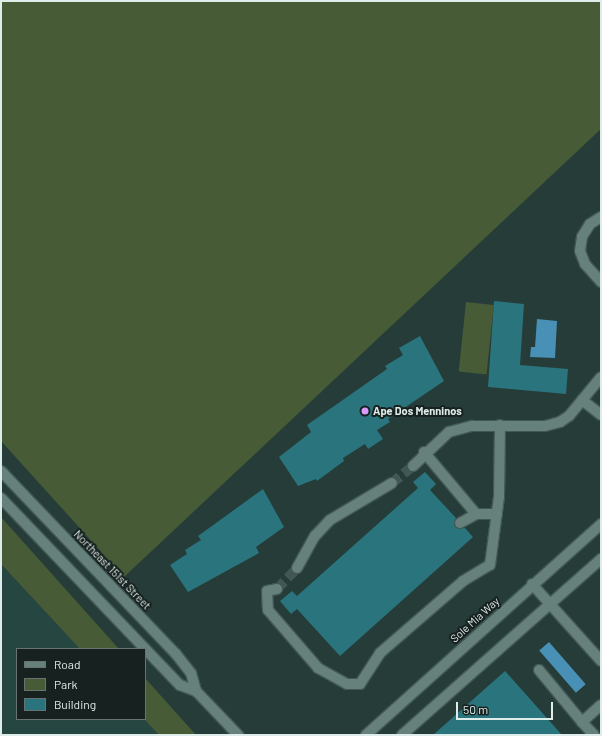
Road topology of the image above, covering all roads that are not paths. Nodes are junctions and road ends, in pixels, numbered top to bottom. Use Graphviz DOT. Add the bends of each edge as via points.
graph roads {
  1 [pos="601,217"];
  2 [pos="601,282"];
  3 [pos="601,377"];
  4 [pos="582,400"];
  5 [pos="601,414"];
  6 [pos="500,425"];
  7 [pos="424,452"];
  8 [pos="413,466"];
  9 [pos="1,471"];
  10 [pos="392,483"];
  11 [pos="1,498"];
  12 [pos="476,514"];
  13 [pos="497,514"];
  14 [pos="460,523"];
  15 [pos="601,524"];
  16 [pos="601,559"];
  17 [pos="297,568"];
  18 [pos="532,584"];
  19 [pos="277,589"];
  20 [pos="550,603"];
  21 [pos="145,648"];
  22 [pos="146,649"];
  23 [pos="601,661"];
  24 [pos="540,670"];
  25 [pos="196,691"];
  26 [pos="601,705"];
  27 [pos="582,722"];
  28 [pos="238,735"];
  29 [pos="366,735"];
  30 [pos="402,735"];
  31 [pos="594,735"];
  1 -- 2 [label="street" via="590,224 582,237 580,251 585,264"];
  3 -- 4 [label="street"];
  4 -- 5 [label="street"];
  4 -- 6 [label="street" via="560,422 545,426"];
  6 -- 7 [label="street" via="472,426 449,432"];
  6 -- 13 [label="street"];
  7 -- 8 [label="street"];
  7 -- 12 [label="street"];
  9 -- 25 [label="street, Northeast 151st Street" via="176,654 191,673"];
  10 -- 17 [label="street" via="330,520 315,536"];
  11 -- 21 [label="street, Northeast 151st Street"];
  12 -- 13 [label="street"];
  12 -- 14 [label="street"];
  13 -- 19 [label="street" via="490,565 462,581 380,653 360,684 347,684 331,677 308,657 268,610 267,591"];
  15 -- 18 [label="street, Sole Mia Way"];
  16 -- 20 [label="street"];
  18 -- 20 [label="street"];
  18 -- 29 [label="street, Sole Mia Way"];
  20 -- 23 [label="street"];
  20 -- 30 [label="street"];
  22 -- 25 [label="street, Northeast 151st Street" via="180,685"];
  24 -- 27 [label="street"];
  25 -- 28 [label="street, Northeast 151st Street"];
  26 -- 27 [label="street"];
  27 -- 31 [label="street"];
}
